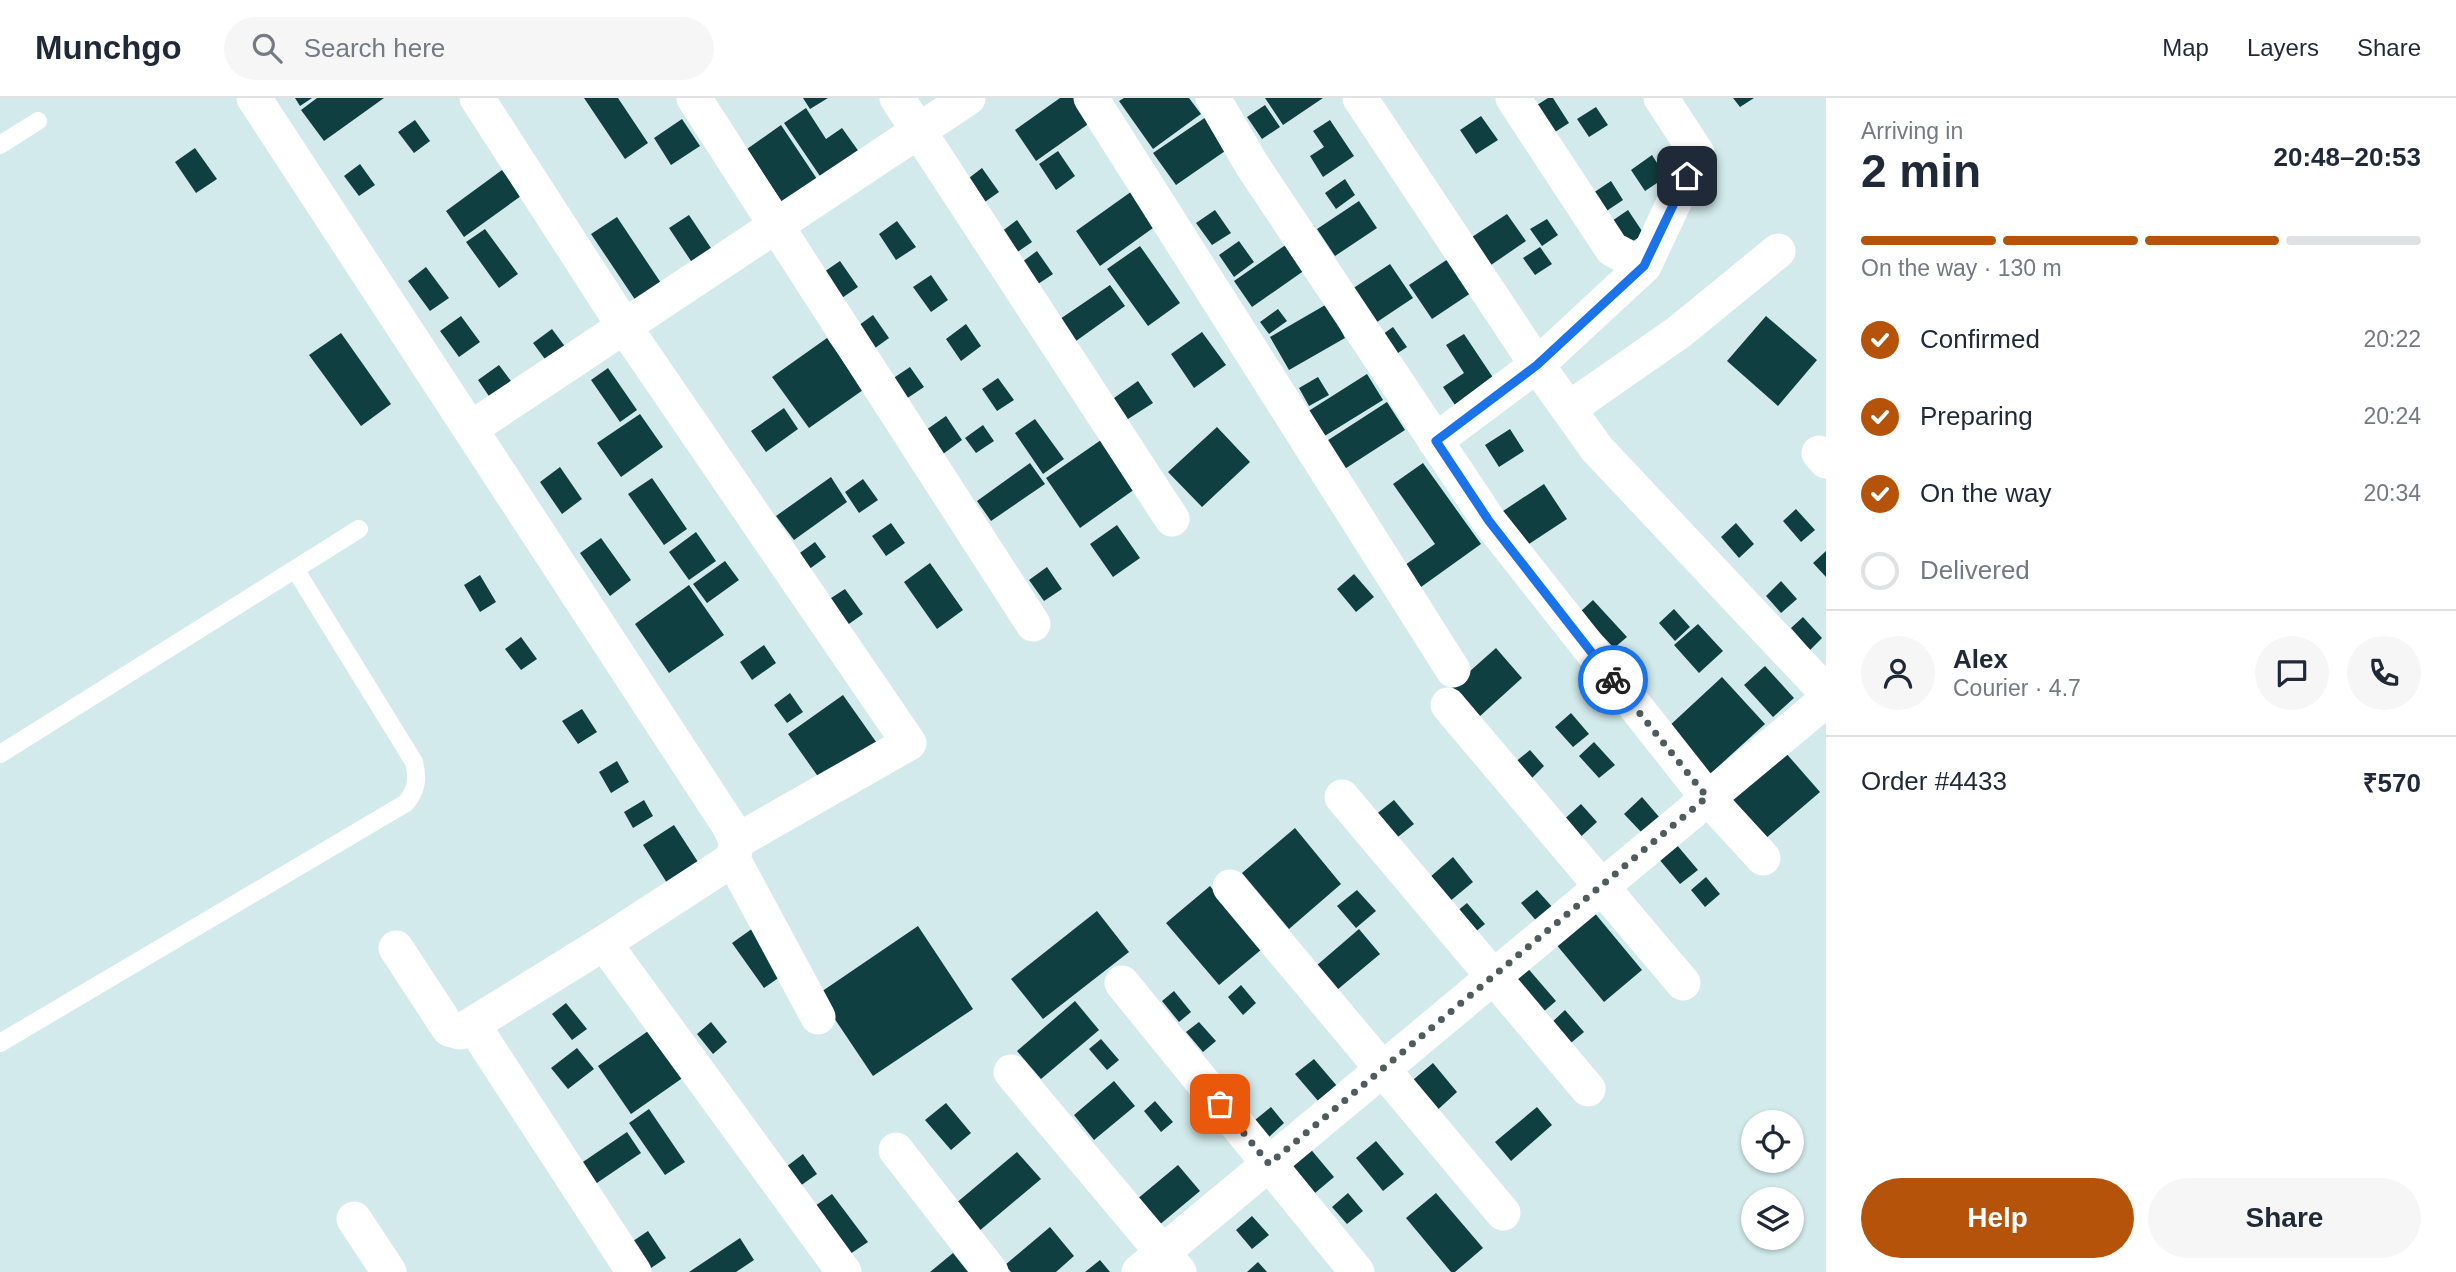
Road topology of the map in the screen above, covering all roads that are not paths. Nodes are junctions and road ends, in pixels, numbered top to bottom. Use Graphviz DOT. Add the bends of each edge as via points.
graph roads {
  1 [pos="254,98"];
  2 [pos="477,98"];
  3 [pos="694,98"];
  4 [pos="897,98"];
  5 [pos="968,98"];
  6 [pos="1091,98"];
  7 [pos="1213,98"];
  8 [pos="1360,98"];
  9 [pos="1513,98"];
  10 [pos="1661,98"];
  11 [pos="38,121"];
  12 [pos="919,131"];
  13 [pos="0,145"];
  14 [pos="776,226"];
  15 [pos="1778,251"];
  16 [pos="1644,266"];
  17 [pos="624,326"];
  18 [pos="1537,365"];
  19 [pos="1570,408"];
  20 [pos="470,429"];
  21 [pos="1436,441"];
  22 [pos="1172,519"];
  23 [pos="359,528"];
  24 [pos="295,569"];
  25 [pos="1032,624"];
  26 [pos="1453,670"];
  27 [pos="1826,692"];
  28 [pos="1826,700"];
  29 [pos="1448,705"];
  30 [pos="0,754"];
  31 [pos="1342,797"];
  32 [pos="1707,797"];
  33 [pos="735,850"];
  34 [pos="1763,858"];
  35 [pos="1230,887"];
  36 [pos="1601,887"];
  37 [pos="604,943"];
  38 [pos="396,948"];
  39 [pos="1493,977"];
  40 [pos="1683,983"];
  41 [pos="1122,984"];
  42 [pos="818,1017"];
  43 [pos="473,1025"];
  44 [pos="0,1044"];
  45 [pos="1382,1069"];
  46 [pos="1011,1072"];
  47 [pos="1588,1088"];
  48 [pos="896,1150"];
  49 [pos="1269,1164"];
  50 [pos="1503,1213"];
  51 [pos="354,1219"];
  52 [pos="1160,1266"];
  53 [pos="388,1272"];
  54 [pos="634,1272"];
  55 [pos="844,1272"];
  56 [pos="991,1272"];
  57 [pos="1357,1272"];
  1 -- 20 [label="street"];
  2 -- 17 [label="street"];
  3 -- 14 [label="street"];
  4 -- 12 [label="street"];
  5 -- 12 [label="street"];
  6 -- 26 [label="street"];
  7 -- 21 [label="street" via="1252,165"];
  8 -- 18 [label="street"];
  9 -- 16 [label="street" via="1612,249"];
  10 -- 16 [label="street" via="1697,153"];
  11 -- 13 [label="lane"];
  12 -- 14 [label="street"];
  12 -- 22 [label="street"];
  14 -- 17 [label="street"];
  14 -- 25 [label="street"];
  15 -- 19 [label="street" via="1679,332"];
  16 -- 18 [label="street"];
  17 -- 20 [label="street"];
  17 -- 33 [label="street" via="909,743"];
  18 -- 19 [label="street"];
  18 -- 21 [label="street"];
  19 -- 27 [label="street" via="1597,449"];
  20 -- 33 [label="street" via="721,813"];
  21 -- 32 [label="street" via="1489,521"];
  23 -- 24 [label="lane"];
  24 -- 30 [label="lane"];
  24 -- 44 [label="lane" via="414,762 418,779 414,792 406,803"];
  28 -- 32 [label="street"];
  29 -- 36 [label="street"];
  31 -- 39 [label="street"];
  32 -- 34 [label="street"];
  32 -- 36 [label="street"];
  33 -- 37 [label="street"];
  33 -- 42 [label="street"];
  35 -- 45 [label="street"];
  36 -- 39 [label="street"];
  36 -- 40 [label="street"];
  37 -- 43 [label="street"];
  37 -- 55 [label="street"];
  38 -- 43 [label="street" via="449,1029 460,1032"];
  39 -- 45 [label="street"];
  39 -- 47 [label="street"];
  41 -- 49 [label="street"];
  43 -- 54 [label="street"];
  45 -- 49 [label="street"];
  45 -- 50 [label="street"];
  46 -- 52 [label="street"];
  48 -- 56 [label="street"];
  49 -- 52 [label="street"];
  49 -- 57 [label="street"];
  51 -- 53 [label="street"];
}
